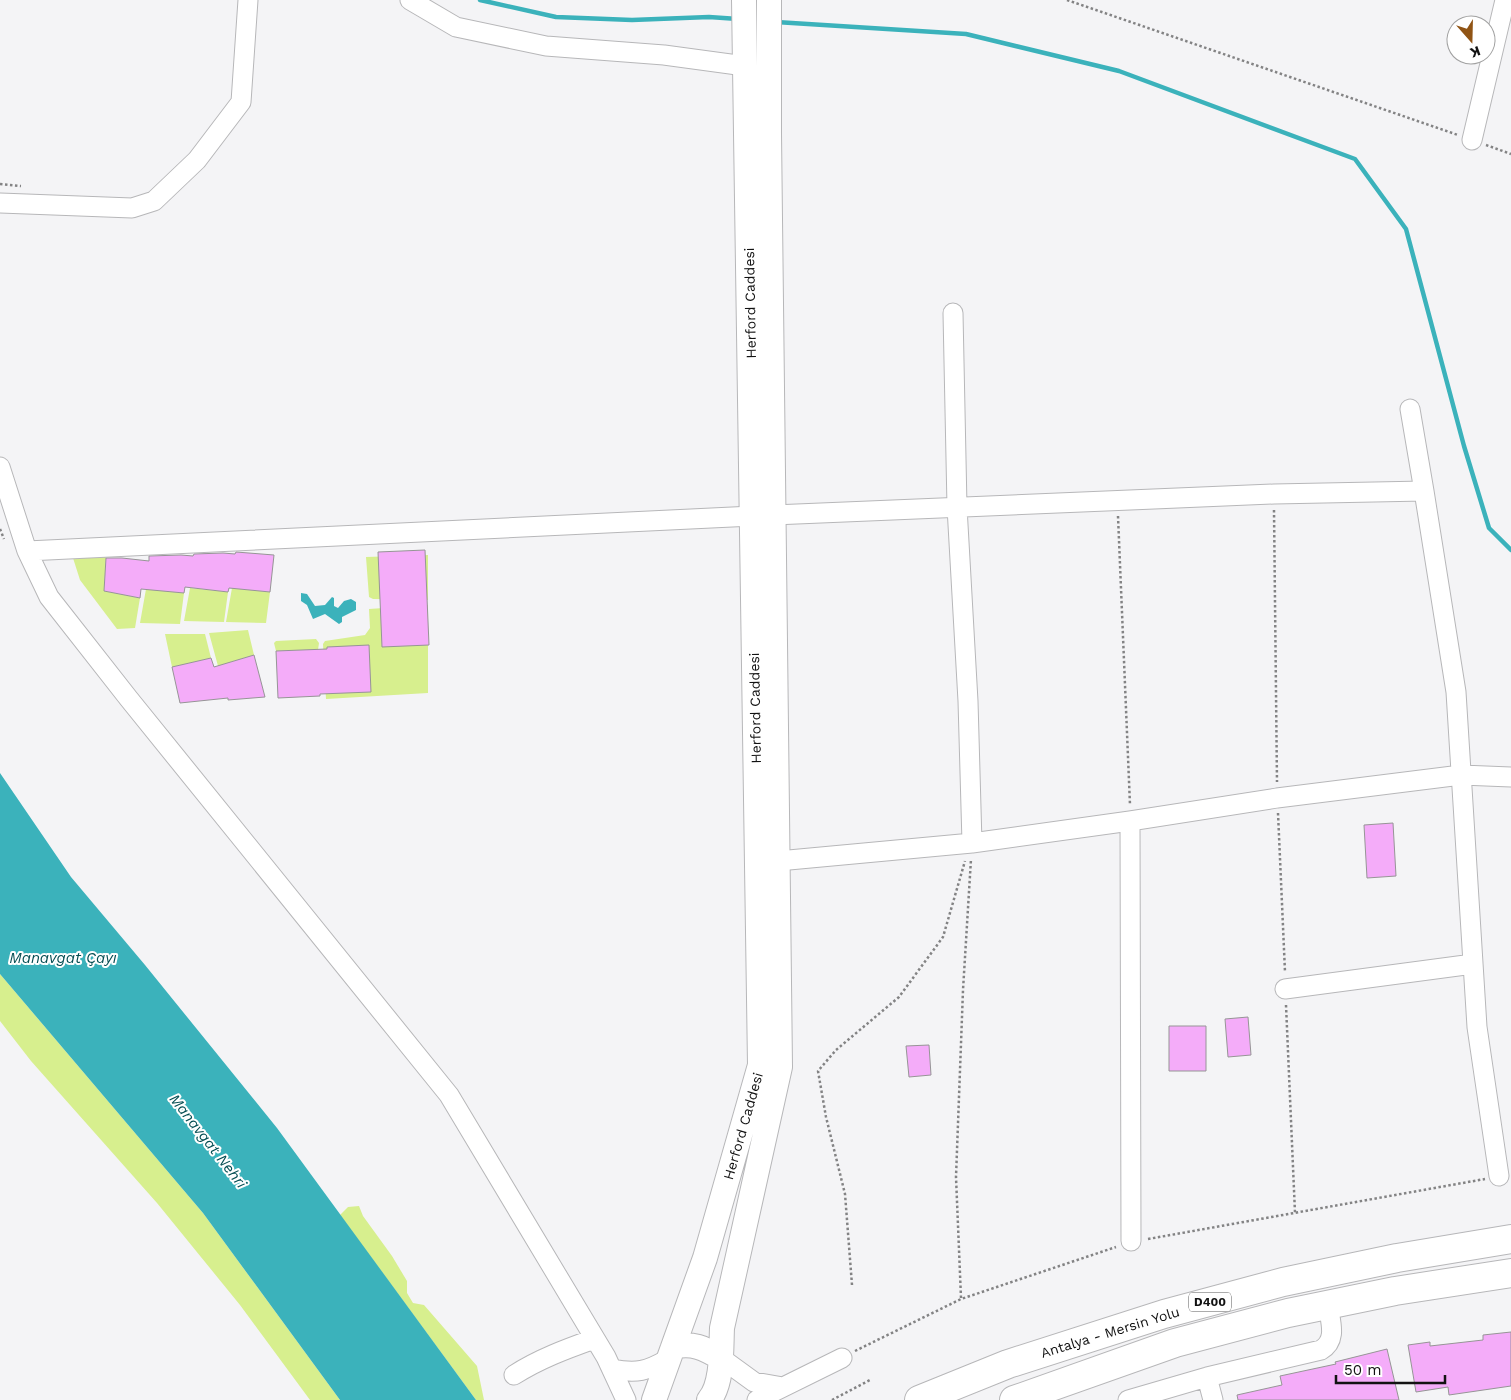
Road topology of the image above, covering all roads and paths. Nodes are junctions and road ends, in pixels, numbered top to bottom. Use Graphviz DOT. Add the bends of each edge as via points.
graph roads {
  1 [pos="248,0"];
  2 [pos="410,0"];
  3 [pos="744,0"];
  4 [pos="769,0"];
  5 [pos="1067,0"];
  6 [pos="1505,0"];
  7 [pos="745,64"];
  8 [pos="1472,140"];
  9 [pos="1511,154"];
  10 [pos="0,184"];
  11 [pos="28,186"];
  12 [pos="0,203"];
  13 [pos="953,312"];
  14 [pos="1410,409"];
  15 [pos="0,467"];
  16 [pos="1424,491"];
  17 [pos="1274,494"];
  18 [pos="1118,500"];
  19 [pos="957,507"];
  20 [pos="763,515"];
  21 [pos="0,529"];
  22 [pos="8,547"];
  23 [pos="27,551"];
  24 [pos="1461,775"];
  25 [pos="1511,777"];
  26 [pos="1277,798"];
  27 [pos="1130,821"];
  28 [pos="972,843"];
  29 [pos="778,861"];
  30 [pos="1473,964"];
  31 [pos="1286,989"];
  32 [pos="1499,1176"];
  33 [pos="1295,1213"];
  34 [pos="1511,1239"];
  35 [pos="1132,1241"];
  36 [pos="1511,1273"];
  37 [pos="852,1285"];
  38 [pos="961,1299"];
  39 [pos="1328,1305"];
  40 [pos="594,1339"];
  41 [pos="670,1353"];
  42 [pos="720,1358"];
  43 [pos="842,1358"];
  44 [pos="612,1369"];
  45 [pos="514,1375"];
  46 [pos="1207,1377"];
  47 [pos="870,1380"];
  48 [pos="783,1387"];
  49 [pos="659,1396"];
  50 [pos="626,1400"];
  51 [pos="709,1400"];
  52 [pos="757,1400"];
  53 [pos="832,1400"];
  54 [pos="919,1400"];
  55 [pos="1014,1400"];
  56 [pos="1128,1400"];
  57 [pos="1212,1400"];
  1 -- 12 [label="street" via="241,102 197,160 154,201 132,208"];
  2 -- 7 [label="street" via="456,27 546,46"];
  3 -- 7 [label="main road, Herford Caddesi"];
  4 -- 20 [label="main road, Herford Caddesi"];
  5 -- 8 [label="path"];
  6 -- 8 [label="street"];
  7 -- 20 [label="main road, Herford Caddesi"];
  8 -- 9 [label="path"];
  10 -- 11 [label="path"];
  13 -- 19 [label="street"];
  14 -- 16 [label="street"];
  15 -- 23 [label="street"];
  16 -- 17 [label="street"];
  16 -- 24 [label="street" via="1456,692"];
  17 -- 18 [label="street"];
  17 -- 26 [label="path"];
  18 -- 19 [label="street"];
  18 -- 27 [label="path"];
  19 -- 20 [label="street"];
  19 -- 28 [label="street"];
  20 -- 23 [label="street"];
  20 -- 29 [label="main road, Herford Caddesi"];
  20 -- 41 [label="main road, Herford Caddesi" via="760,1065 705,1258"];
  21 -- 22 [label="path"];
  23 -- 40 [label="street" via="49,597 449,1095"];
  24 -- 25 [label="street"];
  24 -- 26 [label="street"];
  24 -- 30 [label="street"];
  26 -- 27 [label="street"];
  26 -- 31 [label="path"];
  27 -- 28 [label="street"];
  27 -- 35 [label="street"];
  28 -- 29 [label="street"];
  28 -- 37 [label="path" via="943,937 900,997 836,1050 818,1071 845,1194"];
  28 -- 38 [label="path" via="956,1178"];
  29 -- 42 [label="main road, Herford Caddesi" via="780,1067 722,1328"];
  30 -- 31 [label="street"];
  30 -- 32 [label="street" via="1477,1027"];
  31 -- 33 [label="path"];
  32 -- 33 [label="path"];
  33 -- 35 [label="path"];
  34 -- 54 [label="highway, Antalya - Mersin Yolu / D400" via="1283,1282 1164,1314 1008,1364"];
  35 -- 38 [label="path"];
  36 -- 39 [label="highway, D400"];
  38 -- 43 [label="path"];
  39 -- 46 [label="street" via="1332,1334 1329,1344 1321,1350"];
  39 -- 55 [label="highway, D400" via="1175,1343"];
  40 -- 44 [label="street"];
  40 -- 45 [label="street" via="559,1351"];
  41 -- 42 [label="main road" via="681,1345 695,1345"];
  41 -- 44 [label="street" via="643,1371"];
  41 -- 49 [label="main road, Herford Caddesi"];
  42 -- 48 [label="street" via="754,1382"];
  42 -- 51 [label="main road, Herford Caddesi" via="713,1396"];
  43 -- 48 [label="street"];
  44 -- 50 [label="street"];
  46 -- 56 [label="street"];
  46 -- 57 [label="street"];
  47 -- 53 [label="path"];
  48 -- 52 [label="street"];
}
